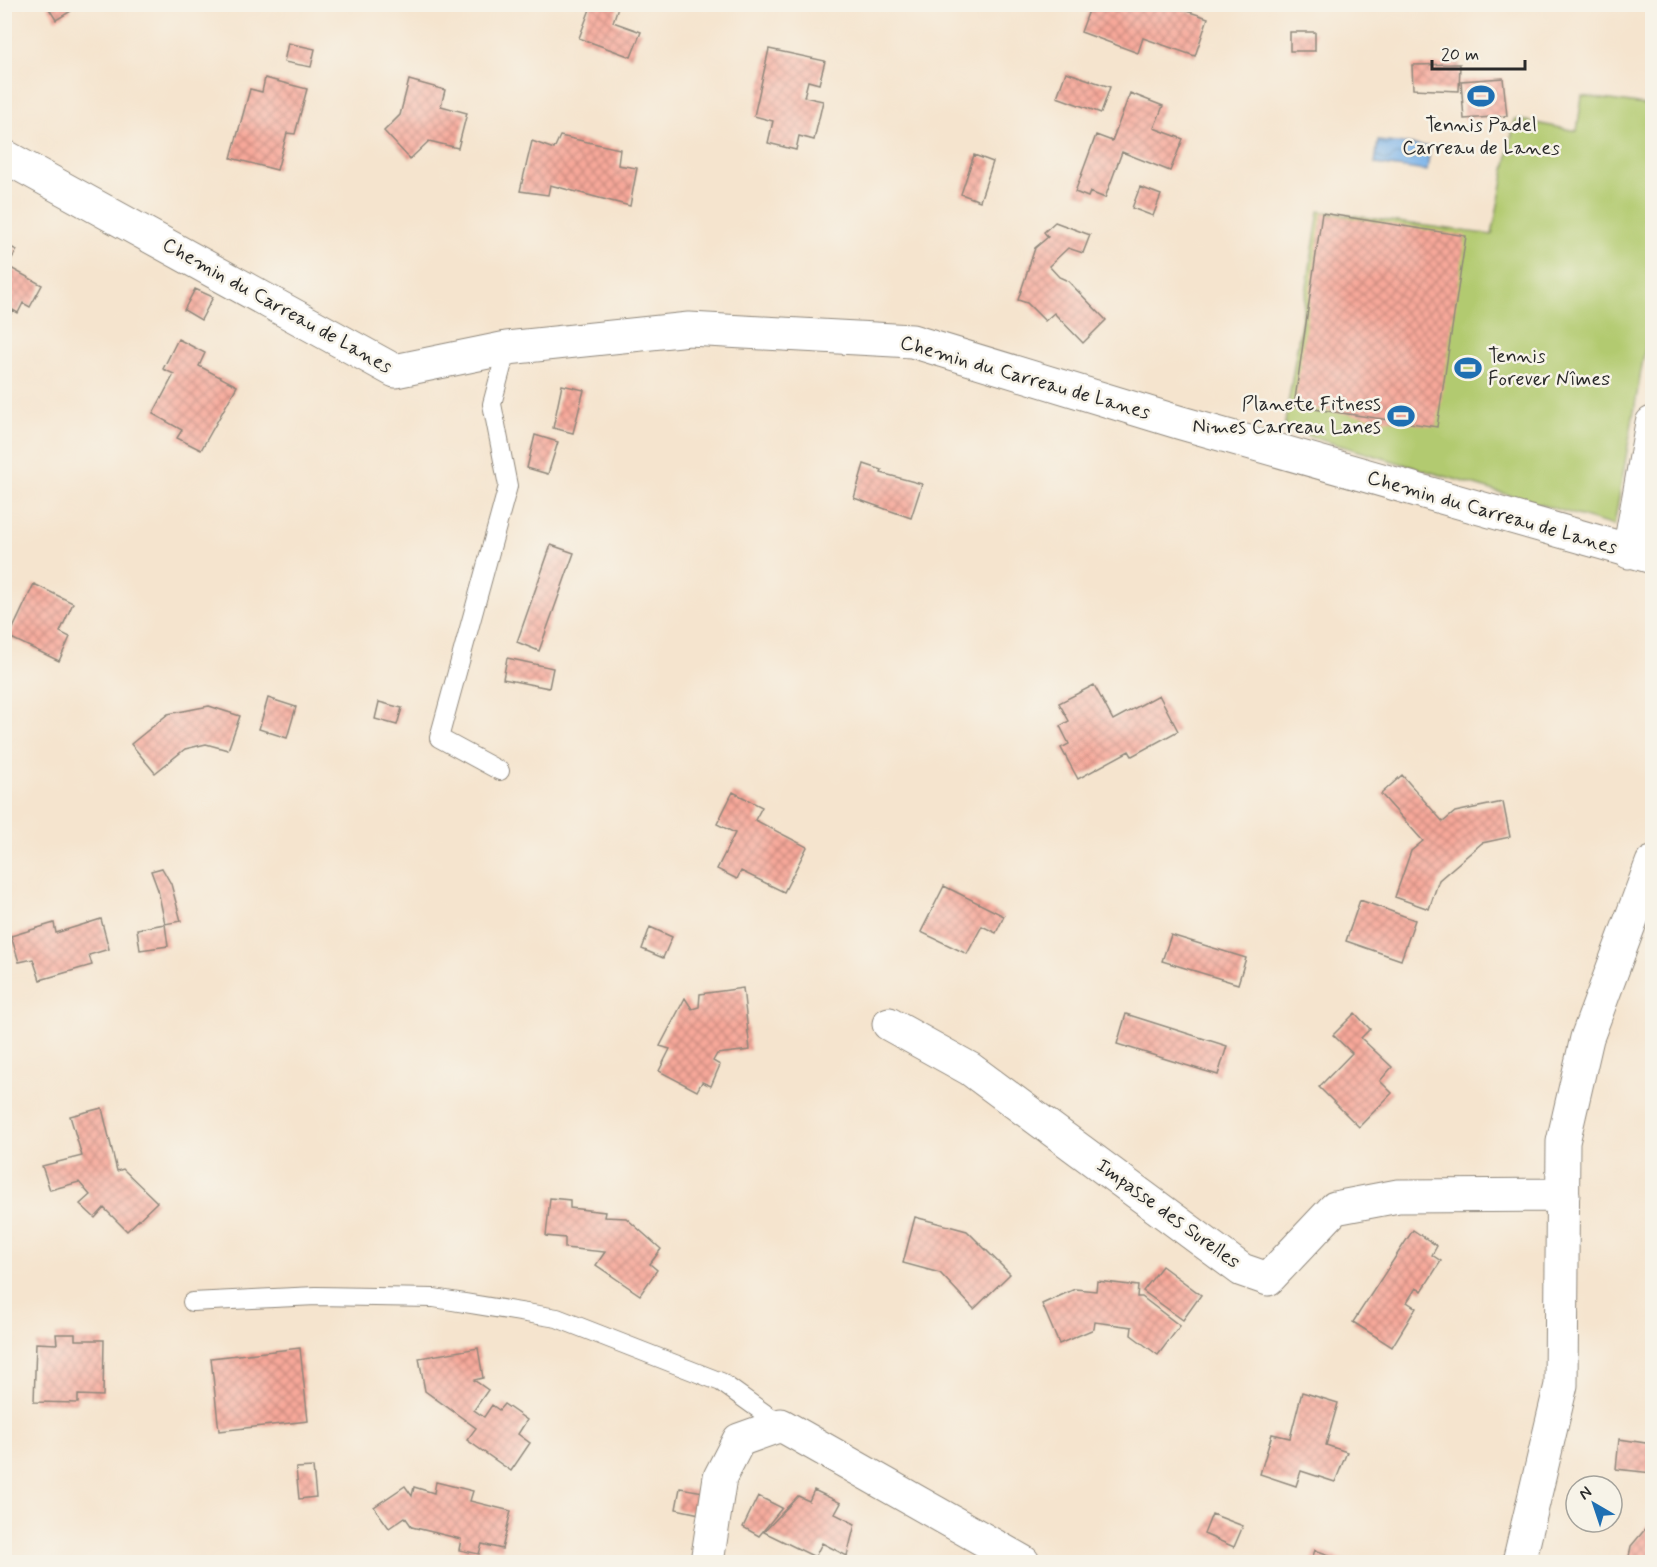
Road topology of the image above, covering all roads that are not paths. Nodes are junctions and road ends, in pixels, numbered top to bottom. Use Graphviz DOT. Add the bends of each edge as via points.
graph roads {
  1 [pos="4,156"];
  2 [pos="507,348"];
  3 [pos="1653,423"];
  4 [pos="1641,555"];
  5 [pos="500,771"];
  6 [pos="1653,863"];
  7 [pos="889,1024"];
  8 [pos="1563,1195"];
  9 [pos="192,1302"];
  10 [pos="781,1425"];
  11 [pos="707,1563"];
  12 [pos="1023,1563"];
  13 [pos="1519,1563"];
  1 -- 2 [label="street, Chemin du Carreau de Lanes" via="395,371"];
  2 -- 4 [label="street, Chemin du Carreau de Lanes" via="689,329 912,341"];
  2 -- 5 [label="lane" via="492,404 508,486 439,738"];
  3 -- 4 [label="street"];
  6 -- 8 [label="street" via="1587,1038 1563,1142"];
  7 -- 8 [label="street, Impasse des Surelles" via="970,1069 1242,1270 1268,1279 1335,1208 1398,1196"];
  8 -- 13 [label="street" via="1561,1386"];
  9 -- 10 [label="lane" via="316,1296 434,1298 557,1318 721,1383"];
  10 -- 11 [label="street" via="738,1440 720,1477"];
  10 -- 12 [label="street"];
}
